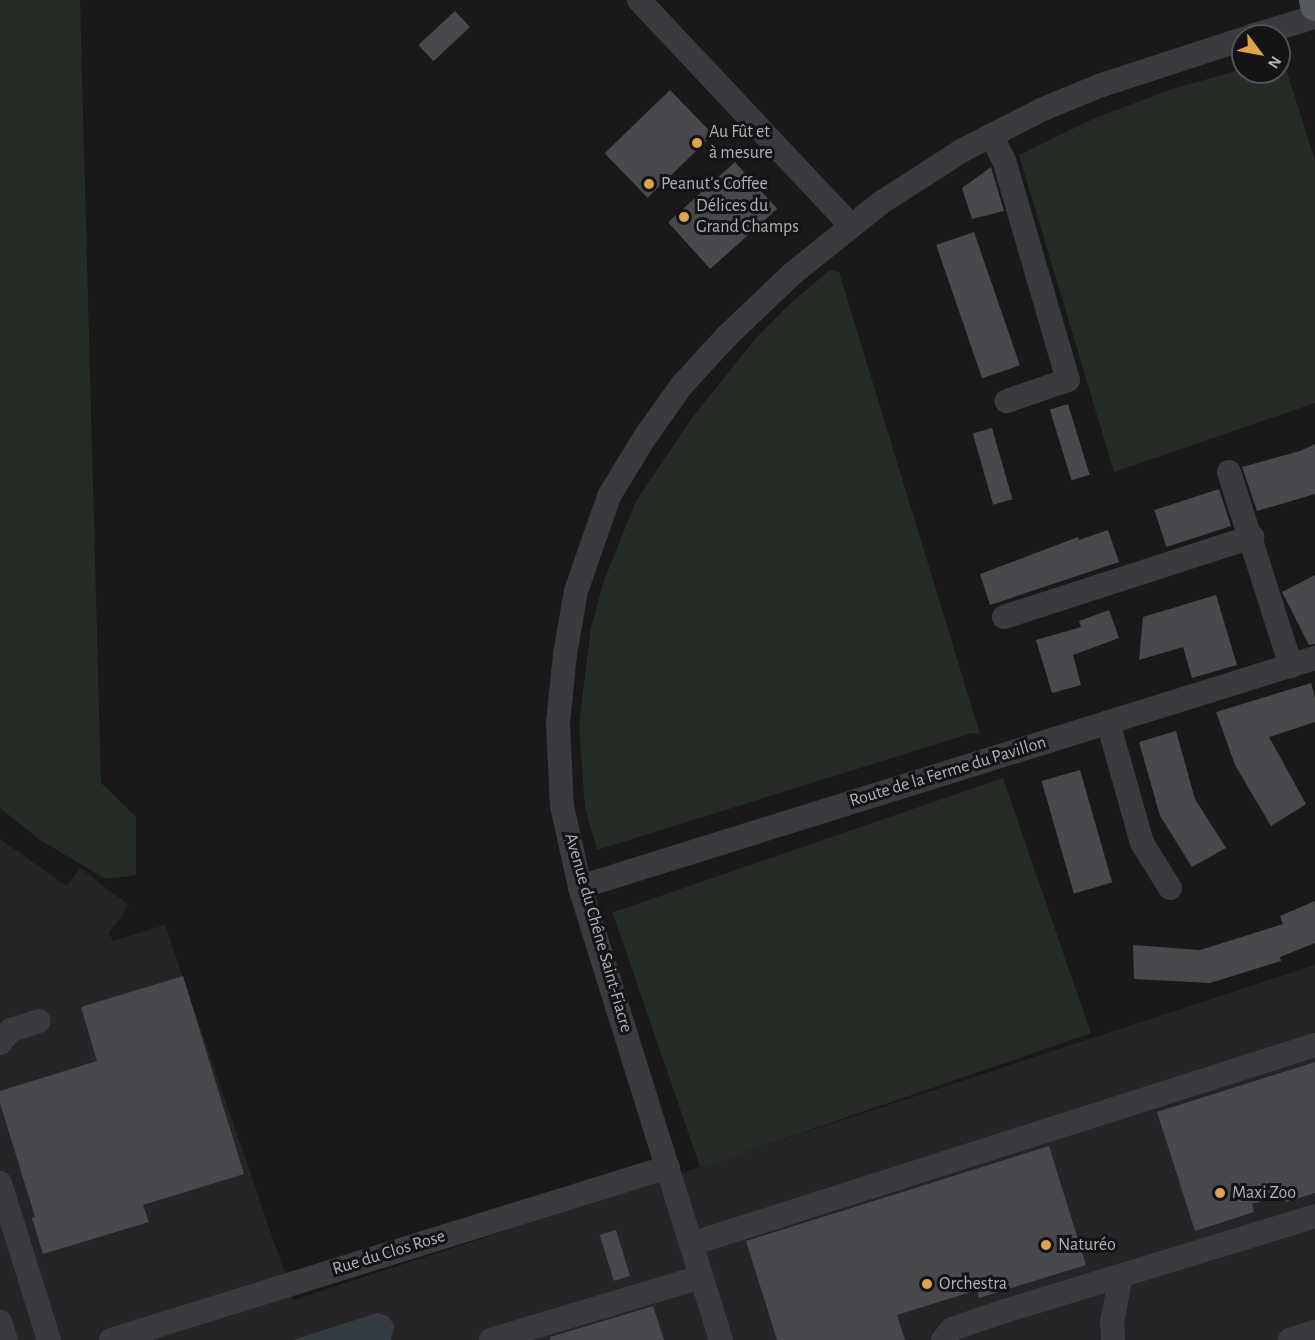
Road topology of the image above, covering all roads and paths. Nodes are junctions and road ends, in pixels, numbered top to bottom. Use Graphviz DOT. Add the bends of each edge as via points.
graph roads {
  1 [pos="639,0"];
  2 [pos="1314,0"];
  3 [pos="1315,6"];
  4 [pos="1315,16"];
  5 [pos="1289,24"];
  6 [pos="1231,43"];
  7 [pos="992,135"];
  8 [pos="848,228"];
  9 [pos="1007,401"];
  10 [pos="1229,472"];
  11 [pos="1252,537"];
  12 [pos="1004,617"];
  13 [pos="1315,658"];
  14 [pos="1291,666"];
  15 [pos="1108,722"];
  16 [pos="580,887"];
  17 [pos="1170,888"];
  18 [pos="39,1021"];
  19 [pos="0,1043"];
  20 [pos="1315,1045"];
  21 [pos="668,1167"];
  22 [pos="0,1183"];
  23 [pos="1315,1216"];
  24 [pos="691,1244"];
  25 [pos="1121,1276"];
  26 [pos="701,1277"];
  27 [pos="0,1322"];
  28 [pos="1315,1332"];
  29 [pos="6,1340"];
  30 [pos="49,1340"];
  31 [pos="111,1340"];
  32 [pos="491,1340"];
  33 [pos="721,1340"];
  34 [pos="943,1340"];
  35 [pos="1113,1340"];
  36 [pos="1290,1340"];
  1 -- 8 [label="street" via="842,216"];
  2 -- 3 [label="main road"];
  4 -- 5 [label="street"];
  6 -- 7 [label="street, Avenue du Chêne Saint-Fiacre" via="1099,86"];
  7 -- 8 [label="street, Avenue du Chêne Saint-Fiacre" via="882,202"];
  7 -- 9 [label="street" via="1004,160 1068,380"];
  8 -- 16 [label="street, Avenue du Chêne Saint-Fiacre" via="792,274 690,377 645,437 609,496 576,591 558,723 562,806"];
  10 -- 11 [label="street"];
  11 -- 12 [label="street"];
  11 -- 14 [label="street"];
  13 -- 14 [label="street, Route de la Ferme du Pavillon"];
  14 -- 15 [label="street, Route de la Ferme du Pavillon"];
  15 -- 16 [label="street, Route de la Ferme du Pavillon"];
  15 -- 17 [label="street" via="1142,843"];
  16 -- 21 [label="street, Avenue du Chêne Saint-Fiacre"];
  18 -- 19 [label="street" via="11,1030"];
  20 -- 24 [label="street"];
  21 -- 24 [label="street, Avenue du Chêne Saint-Fiacre"];
  21 -- 31 [label="street, Rue du Clos Rose"];
  22 -- 30 [label="street"];
  23 -- 25 [label="street"];
  24 -- 26 [label="street, Avenue du Chêne Saint-Fiacre"];
  25 -- 34 [label="street" via="963,1325 952,1329"];
  25 -- 35 [label="street" via="1112,1322"];
  26 -- 32 [label="street"];
  26 -- 33 [label="street, Avenue du Chêne Saint-Fiacre"];
  27 -- 29 [label="street"];
  28 -- 36 [label="street"];
}
